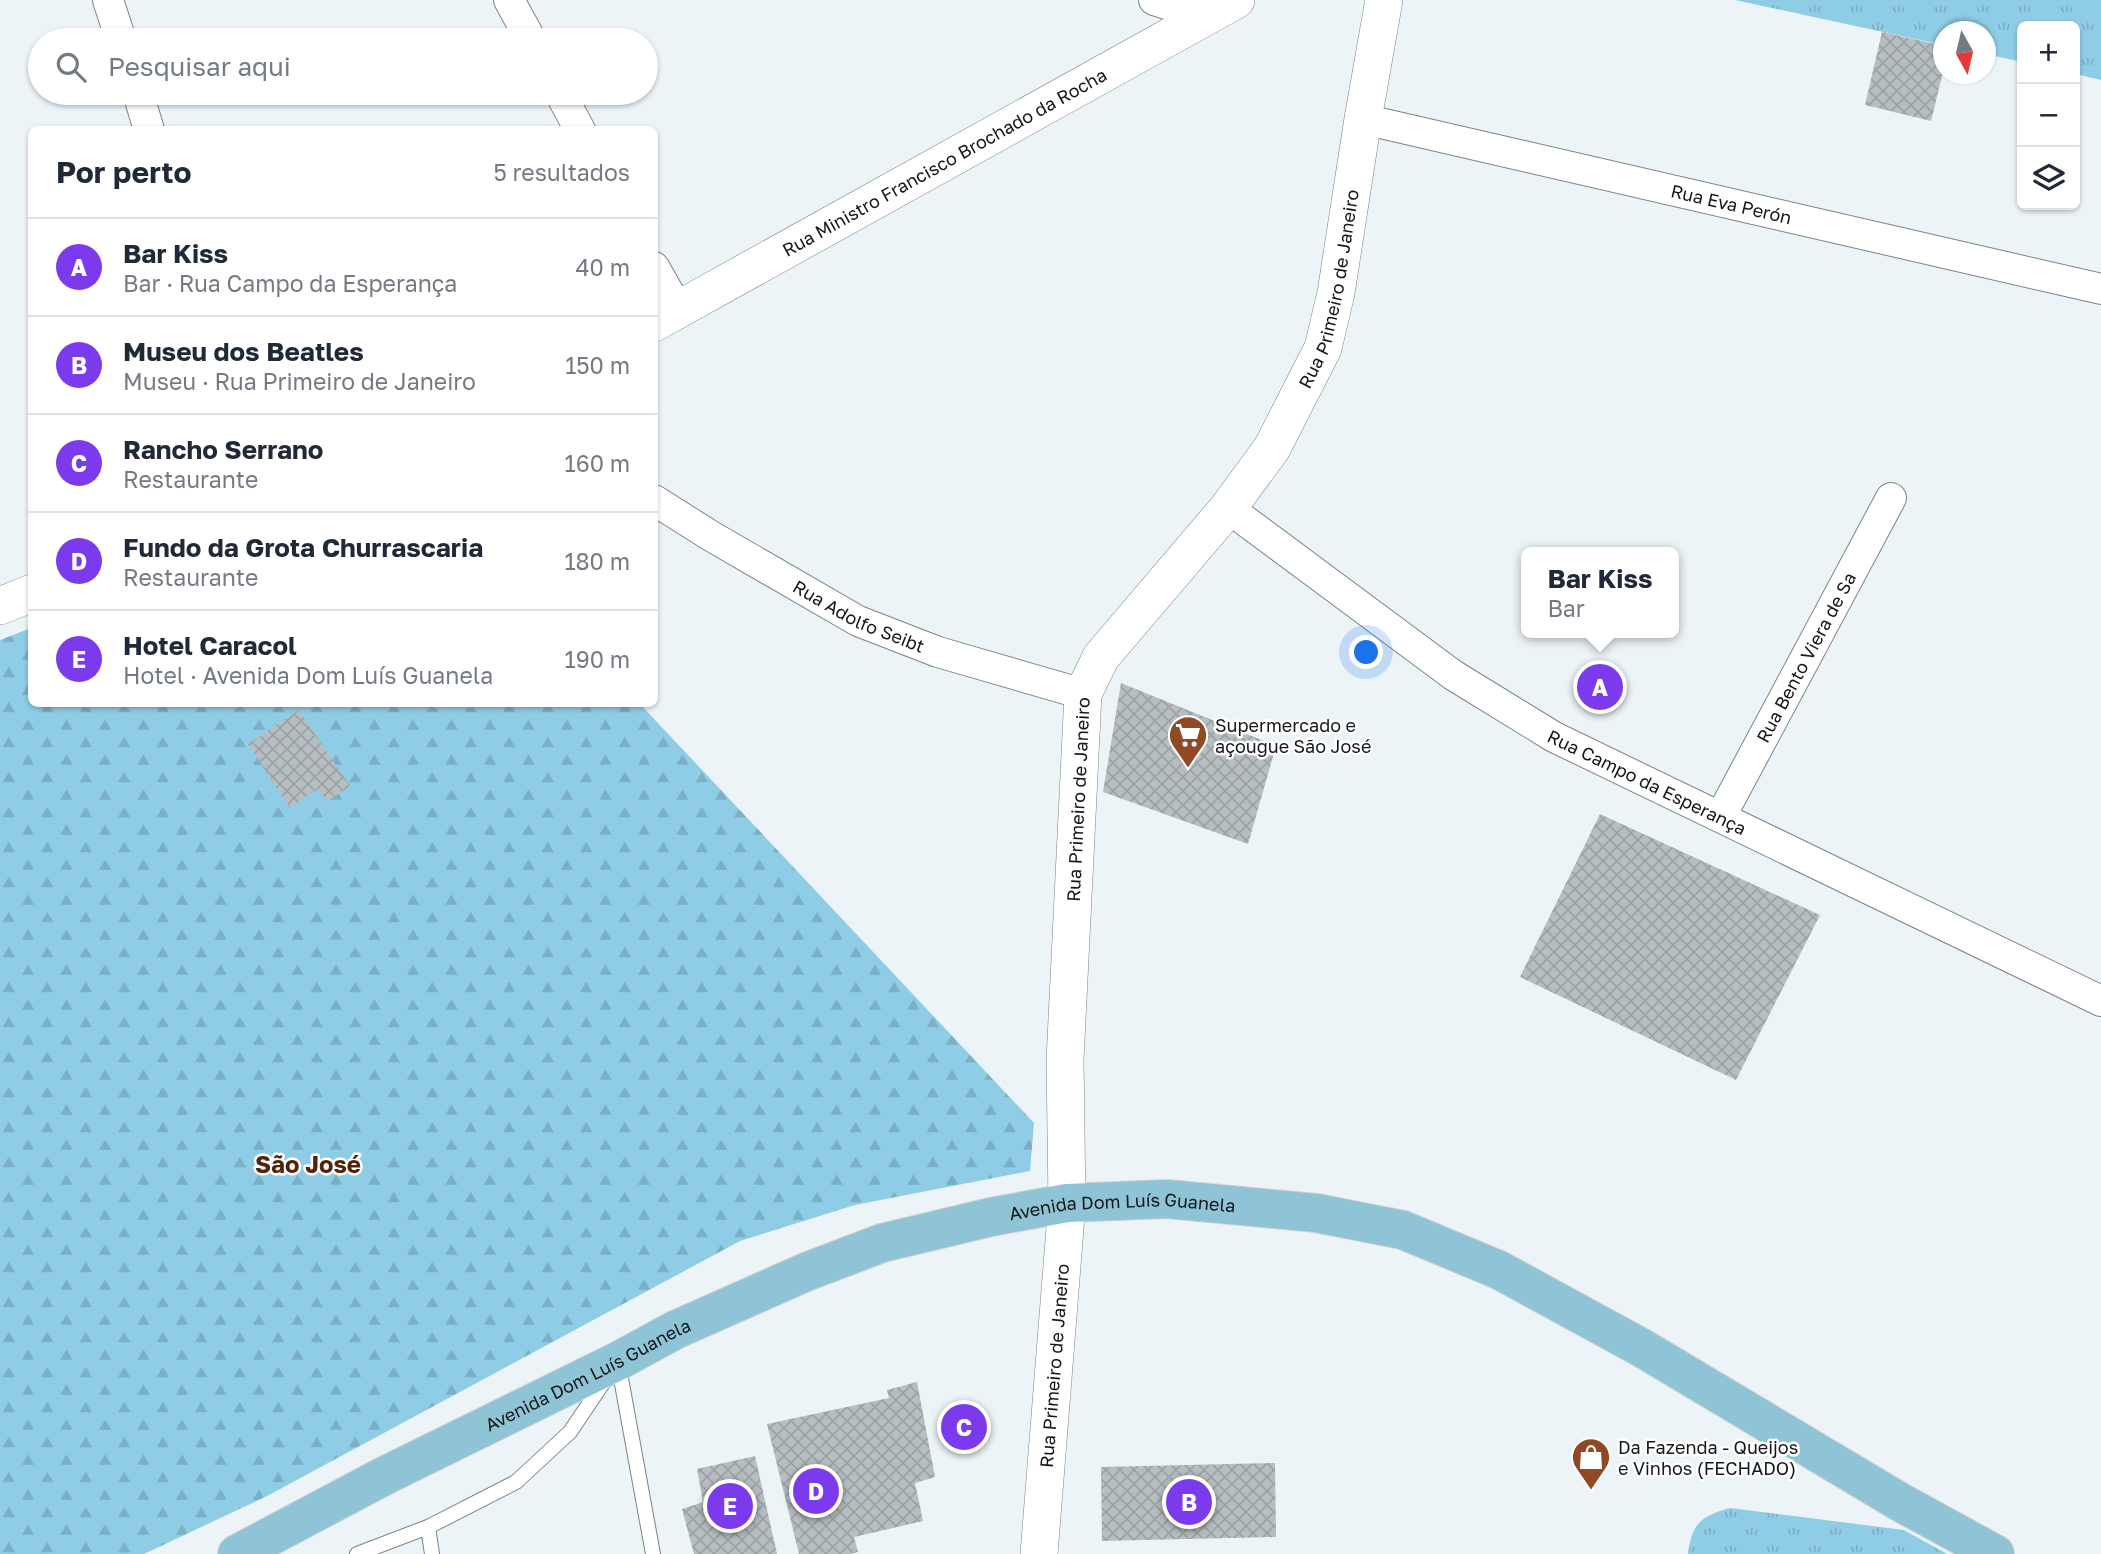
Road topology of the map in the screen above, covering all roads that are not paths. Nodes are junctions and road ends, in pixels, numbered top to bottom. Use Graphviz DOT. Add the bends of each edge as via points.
graph roads {
  1 [pos="108,0"];
  2 [pos="509,0"];
  3 [pos="1154,0"];
  4 [pos="1384,0"];
  5 [pos="1222,8"];
  6 [pos="117,28"];
  7 [pos="524,28"];
  8 [pos="142,105"];
  9 [pos="566,105"];
  10 [pos="1363,119"];
  11 [pos="148,126"];
  12 [pos="578,126"];
  13 [pos="658,282"];
  14 [pos="2101,289"];
  15 [pos="667,317"];
  16 [pos="1891,498"];
  17 [pos="658,503"];
  18 [pos="1227,508"];
  19 [pos="28,595"];
  20 [pos="0,606"];
  21 [pos="1083,694"];
  22 [pos="1721,816"];
  23 [pos="2101,1001"];
  24 [pos="1067,1203"];
  25 [pos="618,1361"];
  26 [pos="428,1527"];
  27 [pos="237,1554"];
  28 [pos="357,1554"];
  29 [pos="432,1554"];
  30 [pos="653,1554"];
  31 [pos="1039,1554"];
  32 [pos="1995,1554"];
  1 -- 6 [label="street"];
  2 -- 7 [label="street"];
  3 -- 5 [label="street"];
  4 -- 10 [label="street, Rua Primeiro de Janeiro"];
  5 -- 15 [label="street, Rua Ministro Francisco Brochado da Rocha"];
  8 -- 11 [label="street"];
  9 -- 12 [label="street"];
  10 -- 14 [label="street, Rua Eva Perón"];
  10 -- 18 [label="street, Rua Primeiro de Janeiro" via="1323,348 1272,448"];
  13 -- 15 [label="street"];
  16 -- 22 [label="street, Rua Bento Viera de Sa"];
  17 -- 21 [label="street, Rua Adolfo Seibt" via="858,621 938,652"];
  18 -- 21 [label="street, Rua Primeiro de Janeiro" via="1101,657"];
  18 -- 22 [label="street, Rua Campo da Esperança" via="1465,682 1554,737"];
  19 -- 20 [label="street"];
  21 -- 24 [label="street, Rua Primeiro de Janeiro" via="1065,1060"];
  22 -- 23 [label="street, Rua Campo da Esperança"];
  24 -- 25 [label="main road, Avenida Dom Luís Guanela" via="882,1242 739,1300"];
  24 -- 31 [label="street, Rua Primeiro de Janeiro"];
  24 -- 32 [label="main road, Avenida Dom Luís Guanela" via="1167,1199 1220,1203 1315,1213 1403,1230 1499,1270 1642,1348"];
  25 -- 26 [label="lane" via="570,1432 516,1482"];
  25 -- 27 [label="main road, Avenida Dom Luís Guanela"];
  25 -- 30 [label="lane"];
  26 -- 28 [label="lane"];
  26 -- 29 [label="lane"];
}
